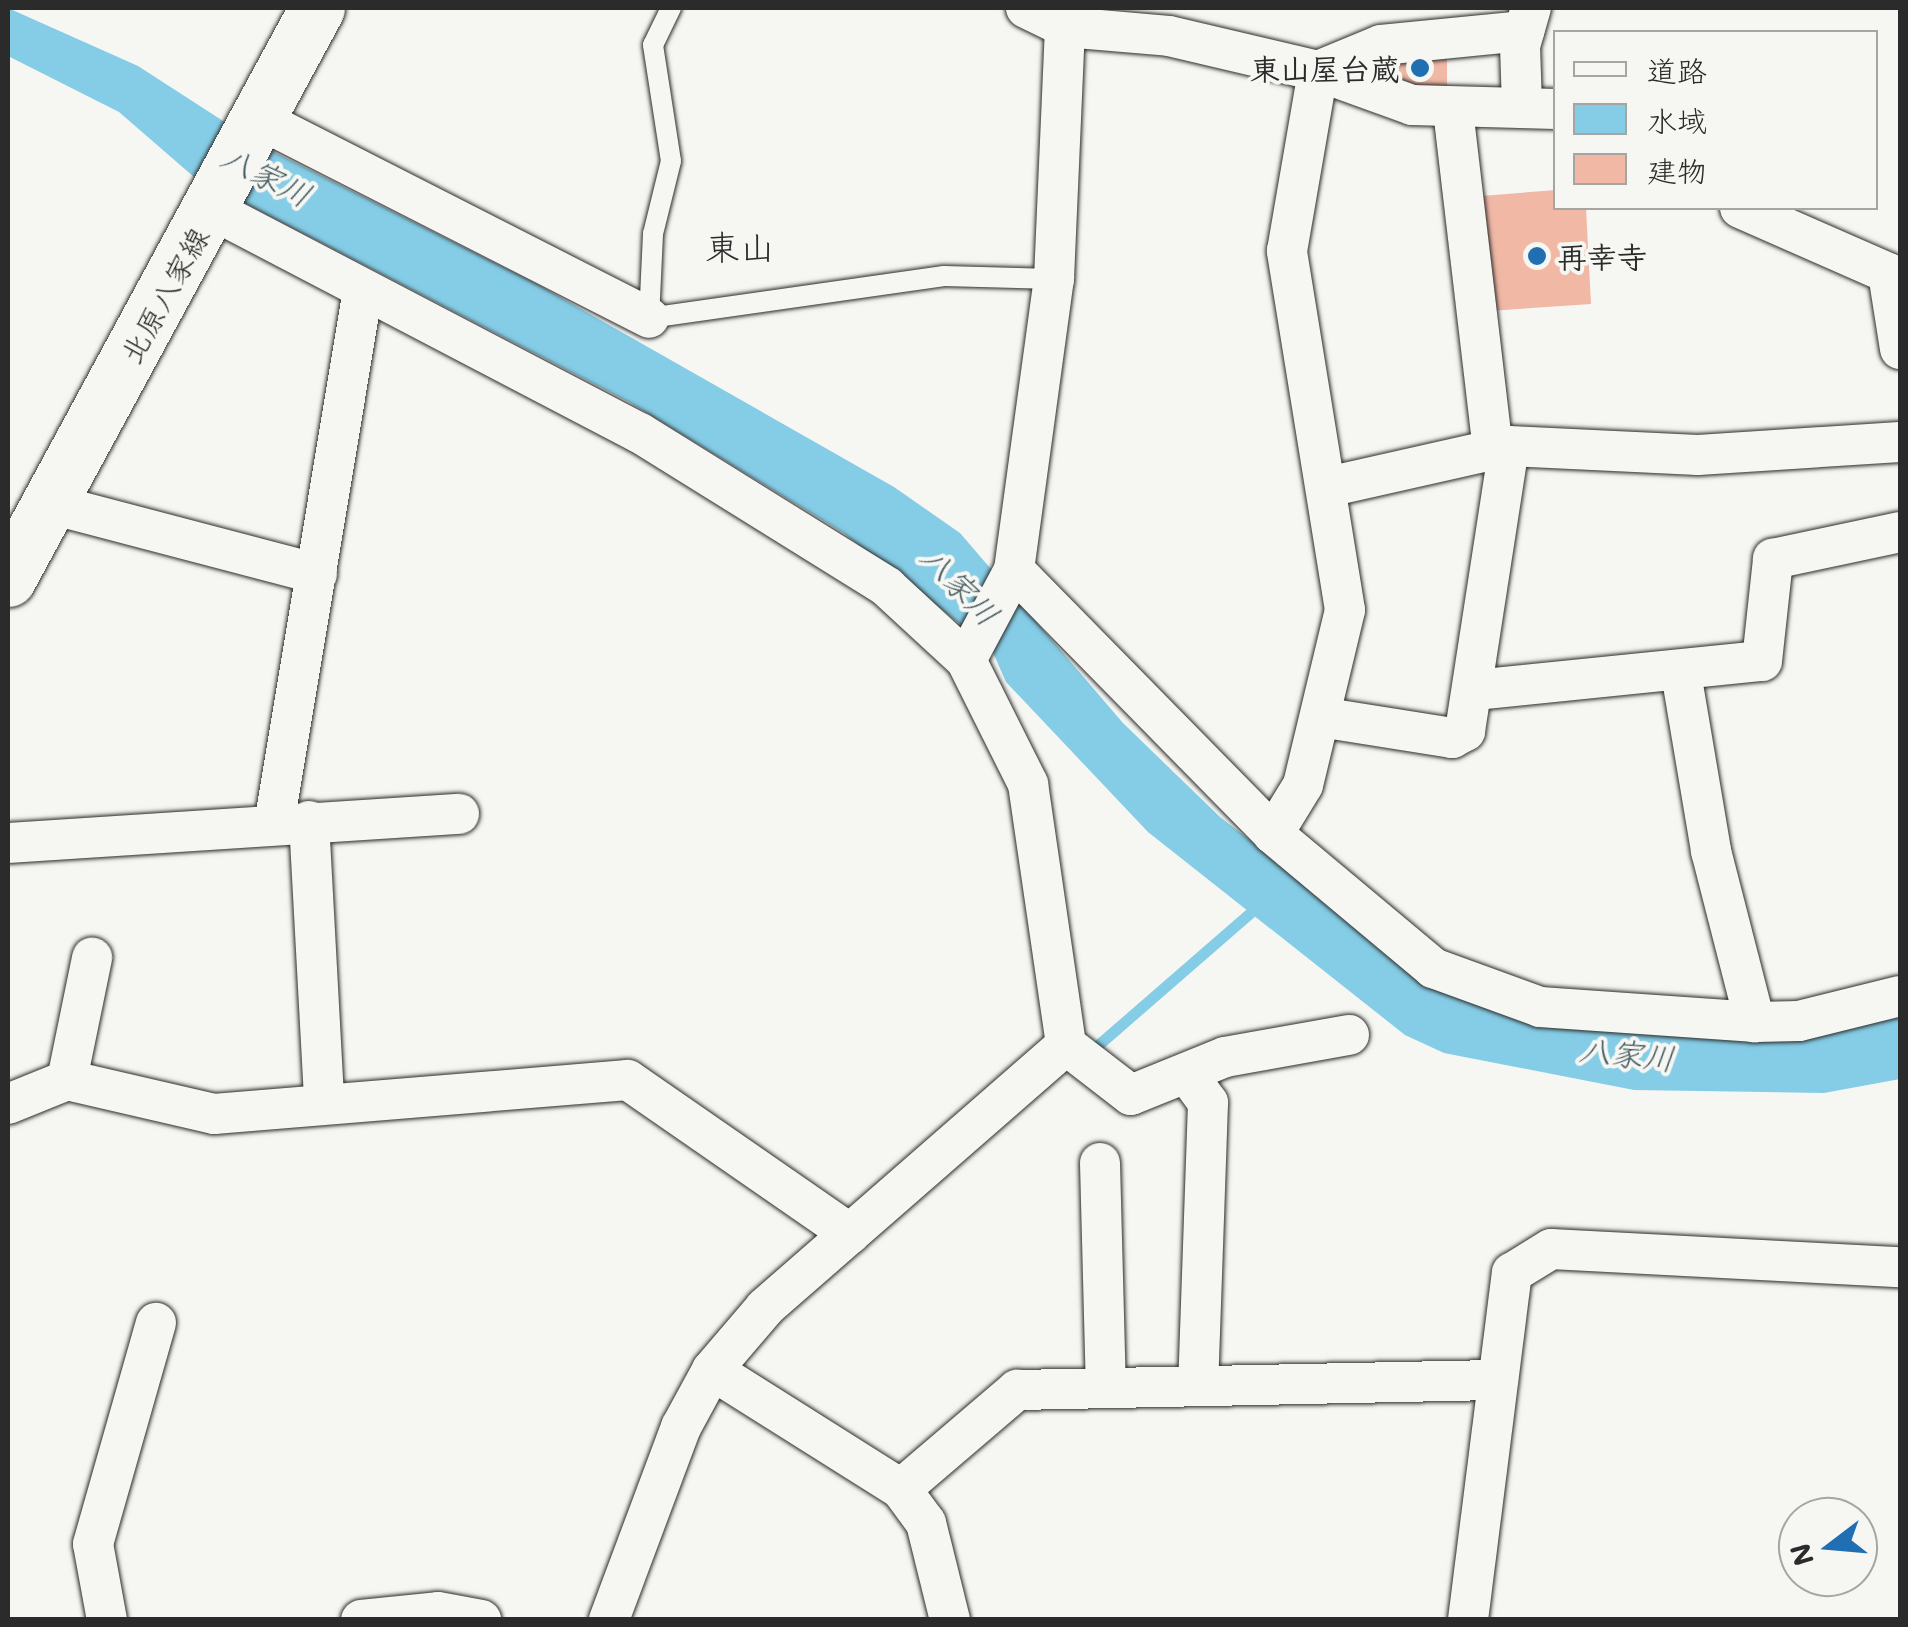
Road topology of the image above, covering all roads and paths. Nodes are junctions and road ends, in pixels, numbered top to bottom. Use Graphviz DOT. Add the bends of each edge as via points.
graph roads {
  1 [pos="317,8"];
  2 [pos="670,8"];
  3 [pos="1026,8"];
  4 [pos="1528,19"];
  5 [pos="1168,22"];
  6 [pos="1066,27"];
  7 [pos="1318,71"];
  8 [pos="1539,108"];
  9 [pos="1453,110"];
  10 [pos="257,118"];
  11 [pos="212,208"];
  12 [pos="1745,210"];
  13 [pos="1054,279"];
  14 [pos="363,290"];
  15 [pos="649,318"];
  16 [pos="1900,349"];
  17 [pos="1900,442"];
  18 [pos="1501,447"];
  19 [pos="1332,486"];
  20 [pos="51,504"];
  21 [pos="1900,532"];
  22 [pos="12,562"];
  23 [pos="1014,570"];
  24 [pos="318,574"];
  25 [pos="966,660"];
  26 [pos="1681,673"];
  27 [pos="1475,690"];
  28 [pos="1320,718"];
  29 [pos="459,814"];
  30 [pos="292,820"];
  31 [pos="1274,834"];
  32 [pos="8,842"];
  33 [pos="92,958"];
  34 [pos="1900,996"];
  35 [pos="1754,1022"];
  36 [pos="1349,1034"];
  37 [pos="1066,1045"];
  38 [pos="1190,1078"];
  39 [pos="68,1080"];
  40 [pos="324,1098"];
  41 [pos="8,1104"];
  42 [pos="1100,1163"];
  43 [pos="850,1234"];
  44 [pos="1900,1267"];
  45 [pos="156,1323"];
  46 [pos="712,1370"];
  47 [pos="1497,1380"];
  48 [pos="1198,1384"];
  49 [pos="1106,1387"];
  50 [pos="902,1489"];
  51 [pos="107,1620"];
  52 [pos="362,1620"];
  53 [pos="481,1620"];
  54 [pos="609,1620"];
  55 [pos="950,1620"];
  56 [pos="1468,1620"];
  1 -- 10 [label="main road, 北原八家線"];
  2 -- 15 [label="lane" via="653,45 670,161 653,234"];
  3 -- 6 [label="street"];
  4 -- 7 [label="street" via="1381,45"];
  4 -- 8 [label="street"];
  5 -- 6 [label="street"];
  5 -- 7 [label="street"];
  6 -- 13 [label="street"];
  7 -- 9 [label="street"];
  7 -- 19 [label="street" via="1287,251"];
  8 -- 9 [label="street"];
  9 -- 18 [label="street"];
  10 -- 11 [label="main road, 北原八家線"];
  10 -- 15 [label="street"];
  11 -- 14 [label="street"];
  11 -- 20 [label="main road, 北原八家線"];
  12 -- 16 [label="street" via="1888,273"];
  13 -- 15 [label="lane" via="944,276"];
  13 -- 23 [label="street"];
  14 -- 24 [label="street"];
  14 -- 25 [label="street" via="640,433 785,521 888,587"];
  17 -- 18 [label="street" via="1698,454"];
  18 -- 19 [label="street"];
  18 -- 27 [label="street"];
  19 -- 28 [label="street" via="1345,610"];
  20 -- 22 [label="main road, 北原八家線"];
  20 -- 24 [label="street"];
  21 -- 26 [label="street" via="1773,559 1762,661"];
  23 -- 25 [label="street"];
  23 -- 31 [label="street"];
  24 -- 30 [label="street"];
  25 -- 37 [label="street" via="1028,784"];
  26 -- 27 [label="street"];
  26 -- 35 [label="street" via="1711,851"];
  27 -- 28 [label="street" via="1465,731 1452,738"];
  28 -- 31 [label="street" via="1302,785"];
  29 -- 30 [label="street"];
  30 -- 32 [label="street"];
  30 -- 40 [label="street"];
  31 -- 35 [label="street" via="1456,978 1540,1006"];
  33 -- 39 [label="street"];
  34 -- 35 [label="street" via="1799,1021"];
  36 -- 38 [label="street" via="1225,1057"];
  37 -- 38 [label="street" via="1130,1096"];
  37 -- 43 [label="street"];
  38 -- 48 [label="street" via="1208,1103"];
  39 -- 40 [label="street" via="214,1114"];
  39 -- 41 [label="street"];
  40 -- 43 [label="street" via="628,1080"];
  42 -- 49 [label="street"];
  43 -- 46 [label="street"];
  44 -- 47 [label="street" via="1551,1249 1512,1272"];
  45 -- 51 [label="street" via="93,1544"];
  46 -- 50 [label="street"];
  46 -- 54 [label="street" via="680,1427"];
  47 -- 48 [label="street"];
  47 -- 56 [label="street"];
  48 -- 49 [label="street"];
  49 -- 50 [label="street" via="1017,1390"];
  50 -- 55 [label="street" via="926,1523"];
  52 -- 53 [label="street" via="438,1612"];
}
